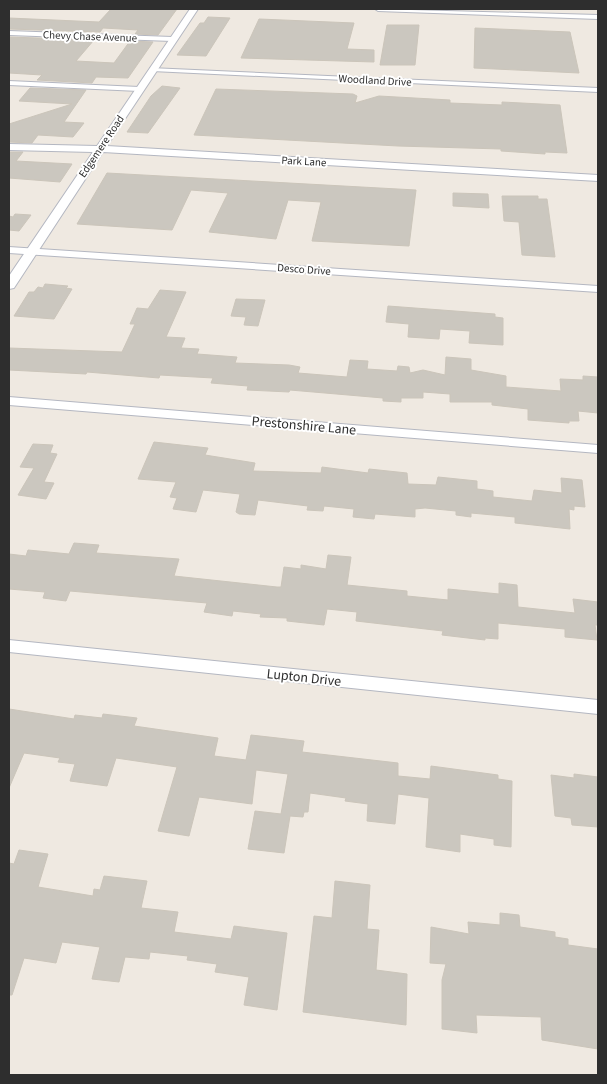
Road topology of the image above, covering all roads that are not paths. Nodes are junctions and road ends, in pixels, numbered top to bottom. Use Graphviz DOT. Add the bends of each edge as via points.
graph roads {
  1 [pos="194,9"];
  2 [pos="378,9"];
  3 [pos="598,17"];
  4 [pos="9,32"];
  5 [pos="172,40"];
  6 [pos="152,70"];
  7 [pos="9,83"];
  8 [pos="139,89"];
  9 [pos="598,90"];
  10 [pos="9,147"];
  11 [pos="99,149"];
  12 [pos="598,178"];
  13 [pos="9,250"];
  14 [pos="30,252"];
  15 [pos="9,284"];
  16 [pos="598,289"];
  17 [pos="9,401"];
  18 [pos="598,449"];
  19 [pos="9,646"];
  20 [pos="598,708"];
  1 -- 5 [label="street, Edgemere Road"];
  2 -- 3 [label="street"];
  4 -- 5 [label="street, Chevy Chase Avenue"];
  5 -- 6 [label="street, Edgemere Road"];
  6 -- 8 [label="street, Edgemere Road"];
  6 -- 9 [label="street, Woodland Drive"];
  7 -- 8 [label="street"];
  8 -- 11 [label="street, Edgemere Road"];
  10 -- 11 [label="street, Park Lane"];
  11 -- 12 [label="street, Park Lane"];
  11 -- 14 [label="street, Edgemere Road"];
  13 -- 14 [label="street, Desco Drive"];
  14 -- 15 [label="street, Edgemere Road"];
  14 -- 16 [label="street, Desco Drive"];
  17 -- 18 [label="street, Prestonshire Lane"];
  19 -- 20 [label="street, Lupton Drive"];
}
